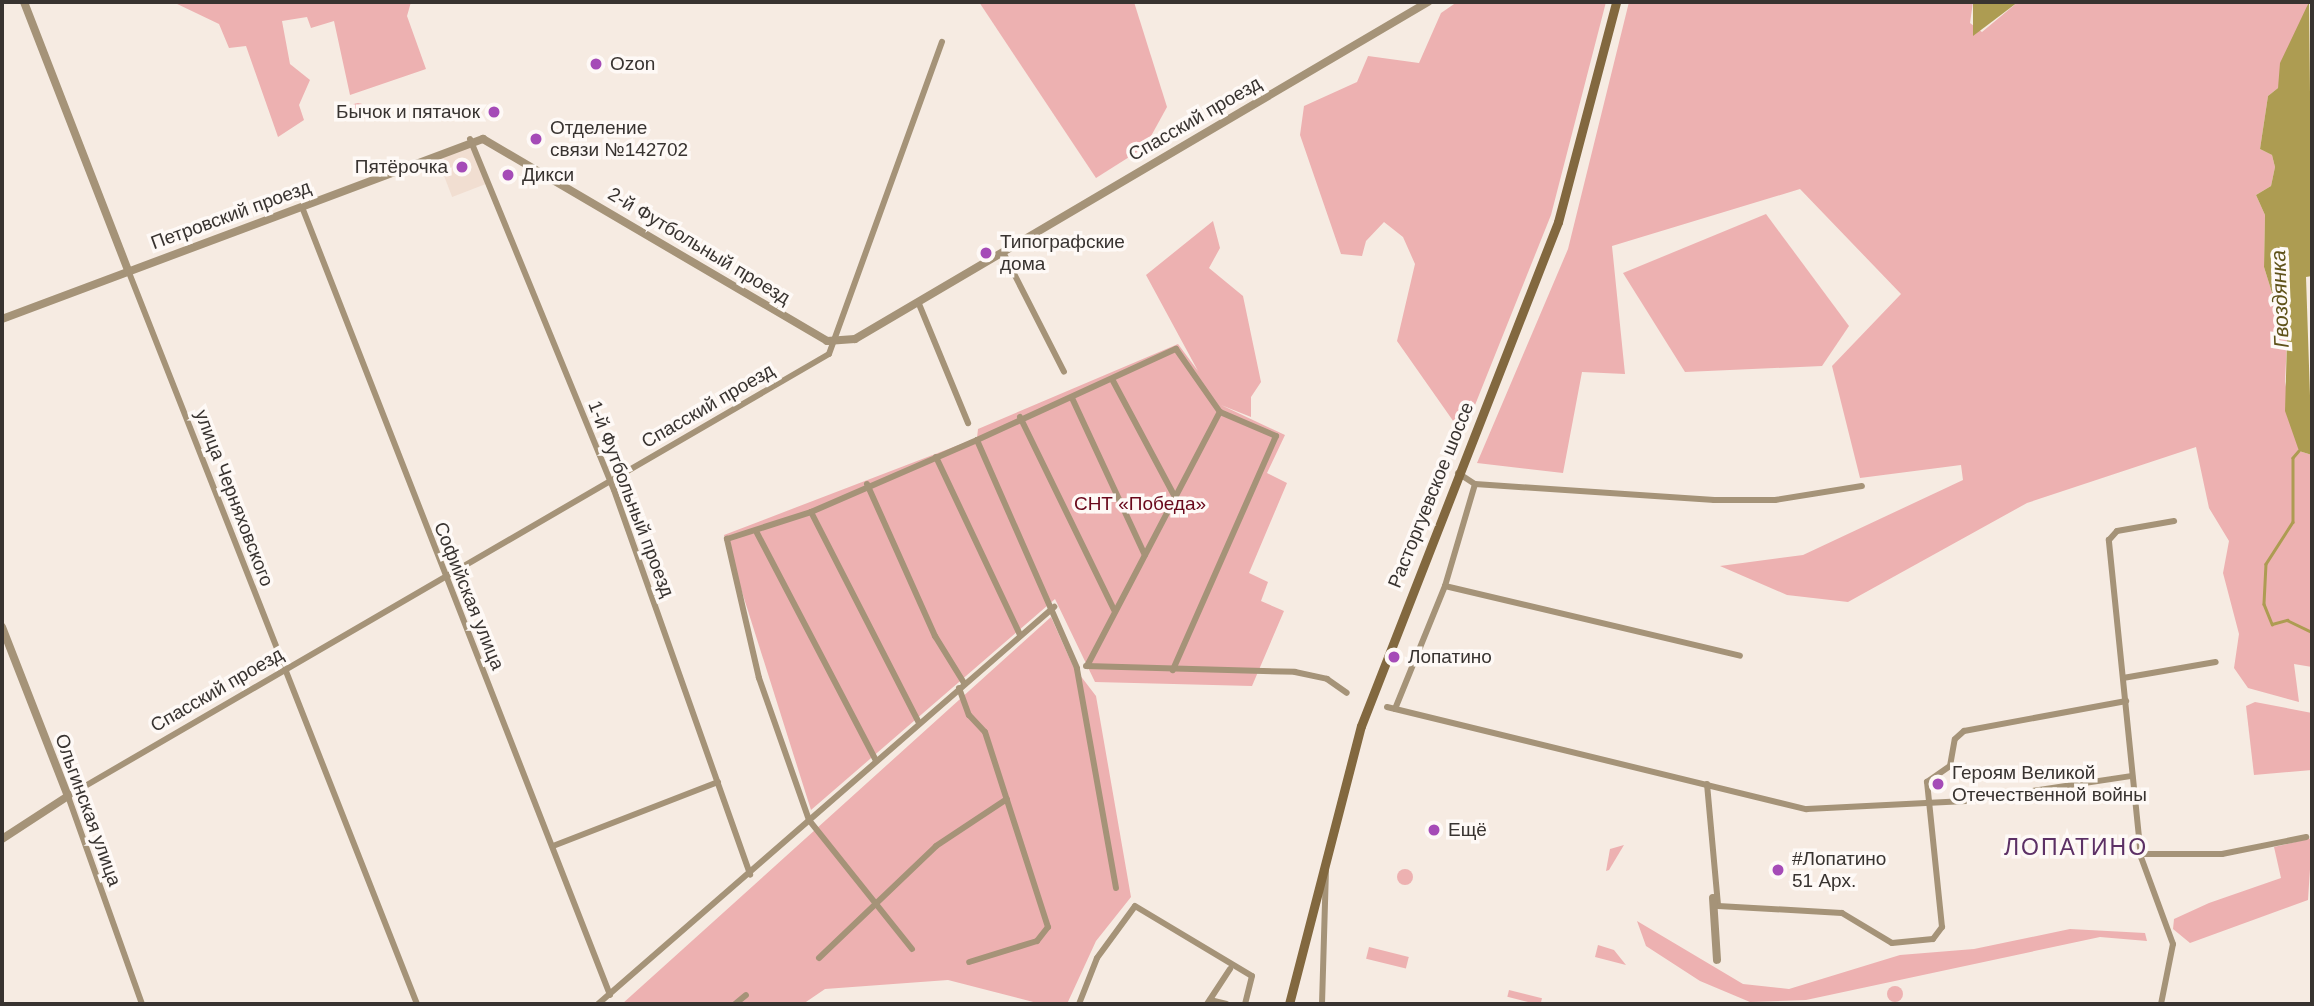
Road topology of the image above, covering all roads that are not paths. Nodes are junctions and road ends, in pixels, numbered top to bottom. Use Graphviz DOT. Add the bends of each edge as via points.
graph roads {
  1 [pos="24,2"];
  2 [pos="1428,2"];
  3 [pos="1616,2"];
  4 [pos="942,42"];
  5 [pos="470,139"];
  6 [pos="302,207"];
  7 [pos="1003,254"];
  8 [pos="128,270"];
  9 [pos="919,304"];
  10 [pos="2,319"];
  11 [pos="838,343"];
  12 [pos="1064,372"];
  13 [pos="1112,379"];
  14 [pos="1072,398"];
  15 [pos="1220,412"];
  16 [pos="1020,417"];
  17 [pos="968,423"];
  18 [pos="979,437"];
  19 [pos="936,457"];
  20 [pos="1458,473"];
  21 [pos="610,480"];
  22 [pos="867,484"];
  23 [pos="1475,484"];
  24 [pos="1862,486"];
  25 [pos="1176,499"];
  26 [pos="811,512"];
  27 [pos="2174,521"];
  28 [pos="757,533"];
  29 [pos="1144,555"];
  30 [pos="443,577"];
  31 [pos="1445,586"];
  32 [pos="1054,607"];
  33 [pos="1114,610"];
  34 [pos="2,627"];
  35 [pos="1020,635"];
  36 [pos="1740,656"];
  37 [pos="2217,662"];
  38 [pos="1087,666"];
  39 [pos="1077,668"];
  40 [pos="284,670"];
  41 [pos="1173,670"];
  42 [pos="2123,678"];
  43 [pos="961,686"];
  44 [pos="1347,694"];
  45 [pos="2126,701"];
  46 [pos="1387,706"];
  47 [pos="1395,709"];
  48 [pos="919,723"];
  49 [pos="876,761"];
  50 [pos="2132,776"];
  51 [pos="718,782"];
  52 [pos="1707,785"];
  53 [pos="68,796"];
  54 [pos="1007,799"];
  55 [pos="1928,804"];
  56 [pos="809,820"];
  57 [pos="2306,837"];
  58 [pos="2,839"];
  59 [pos="553,845"];
  60 [pos="2140,855"];
  61 [pos="1326,858"];
  62 [pos="750,875"];
  63 [pos="1116,888"];
  64 [pos="1713,898"];
  65 [pos="878,901"];
  66 [pos="912,949"];
  67 [pos="819,958"];
  68 [pos="1717,960"];
  69 [pos="969,962"];
  70 [pos="1230,969"];
  71 [pos="746,995"];
  72 [pos="607,999"];
  73 [pos="1208,1002"];
  74 [pos="142,1004"];
  75 [pos="417,1004"];
  76 [pos="598,1004"];
  77 [pos="735,1004"];
  78 [pos="1079,1004"];
  79 [pos="1227,1004"];
  80 [pos="1245,1004"];
  81 [pos="1289,1004"];
  82 [pos="1322,1004"];
  83 [pos="2161,1004"];
  1 -- 8 [label="street, улица Черняховского"];
  2 -- 7 [label="street, Спасский проезд"];
  3 -- 20 [label="main road, Расторгуевское шоссе" via="1558,222"];
  4 -- 11 [label="street"];
  5 -- 6 [label="street, Петровский проезд"];
  5 -- 11 [label="street, 2-й Футбольный проезд" via="497,143"];
  5 -- 21 [label="street, 1-й Футбольный проезд"];
  6 -- 8 [label="street, Петровский проезд"];
  6 -- 30 [label="street, Софийская улица"];
  7 -- 9 [label="street, Спасский проезд"];
  7 -- 12 [label="street"];
  8 -- 10 [label="street, Петровский проезд"];
  8 -- 40 [label="street, улица Черняховского"];
  9 -- 11 [label="street, Спасский проезд"];
  9 -- 17 [label="street"];
  11 -- 21 [label="street, Спасский проезд" via="829,354"];
  13 -- 14 [label="street"];
  13 -- 15 [label="street" via="1176,349"];
  13 -- 25 [label="street"];
  14 -- 16 [label="street"];
  14 -- 29 [label="street"];
  15 -- 25 [label="street"];
  15 -- 41 [label="street" via="1276,436"];
  16 -- 18 [label="street"];
  16 -- 33 [label="street"];
  18 -- 19 [label="street"];
  18 -- 32 [label="street"];
  19 -- 22 [label="street"];
  19 -- 35 [label="street"];
  20 -- 23 [label="street"];
  20 -- 61 [label="main road, Расторгуевское шоссе" via="1361,726"];
  21 -- 30 [label="street, Спасский проезд"];
  21 -- 51 [label="street, 1-й Футбольный проезд"];
  22 -- 26 [label="street"];
  22 -- 43 [label="street"];
  23 -- 24 [label="street" via="1714,500 1775,500"];
  23 -- 31 [label="street" via="1478,492"];
  25 -- 29 [label="street"];
  26 -- 28 [label="street"];
  26 -- 48 [label="street"];
  27 -- 42 [label="street" via="2111,534"];
  28 -- 49 [label="street"];
  28 -- 56 [label="street" via="727,538 759,678"];
  29 -- 33 [label="street"];
  30 -- 40 [label="street, Спасский проезд"];
  30 -- 59 [label="street, Софийская улица"];
  31 -- 36 [label="street"];
  31 -- 47 [label="street"];
  32 -- 35 [label="street"];
  32 -- 39 [label="street"];
  33 -- 38 [label="street"];
  34 -- 53 [label="street, Ольгинская улица"];
  35 -- 43 [label="street"];
  37 -- 42 [label="street"];
  38 -- 39 [label="street"];
  38 -- 41 [label="street"];
  39 -- 63 [label="street"];
  40 -- 53 [label="street, Спасский проезд"];
  40 -- 75 [label="street, улица Черняховского"];
  41 -- 44 [label="street" via="1295,672 1327,679"];
  42 -- 45 [label="street"];
  43 -- 48 [label="street"];
  43 -- 54 [label="street" via="969,715 985,732"];
  45 -- 50 [label="street"];
  45 -- 55 [label="street" via="1964,731 1955,739 1950,766 1927,782"];
  46 -- 47 [label="street"];
  47 -- 52 [label="street"];
  48 -- 49 [label="street"];
  49 -- 56 [label="street"];
  50 -- 55 [label="street"];
  50 -- 60 [label="street"];
  51 -- 59 [label="street"];
  51 -- 62 [label="street, 1-й Футбольный проезд"];
  52 -- 55 [label="street" via="1807,808"];
  52 -- 64 [label="street"];
  53 -- 58 [label="street, Спасский проезд"];
  53 -- 74 [label="street, Ольгинская улица"];
  54 -- 65 [label="street" via="936,846"];
  54 -- 69 [label="street" via="1048,927 1037,941"];
  55 -- 64 [label="street" via="1942,927 1933,939 1892,943 1842,914 1728,909"];
  56 -- 62 [label="street"];
  56 -- 65 [label="street"];
  57 -- 60 [label="street" via="2222,854"];
  59 -- 72 [label="street, Софийская улица"];
  60 -- 83 [label="street" via="2173,944"];
  61 -- 81 [label="main road, Расторгуевское шоссе"];
  61 -- 82 [label="street" via="1329,950"];
  62 -- 72 [label="street"];
  64 -- 68 [label="street"];
  65 -- 66 [label="street"];
  65 -- 67 [label="street"];
  70 -- 73 [label="street"];
  70 -- 78 [label="street" via="1135,906 1097,958"];
  70 -- 80 [label="street" via="1252,976"];
  71 -- 77 [label="street"];
  72 -- 76 [label="street"];
  73 -- 79 [label="street"];
}
